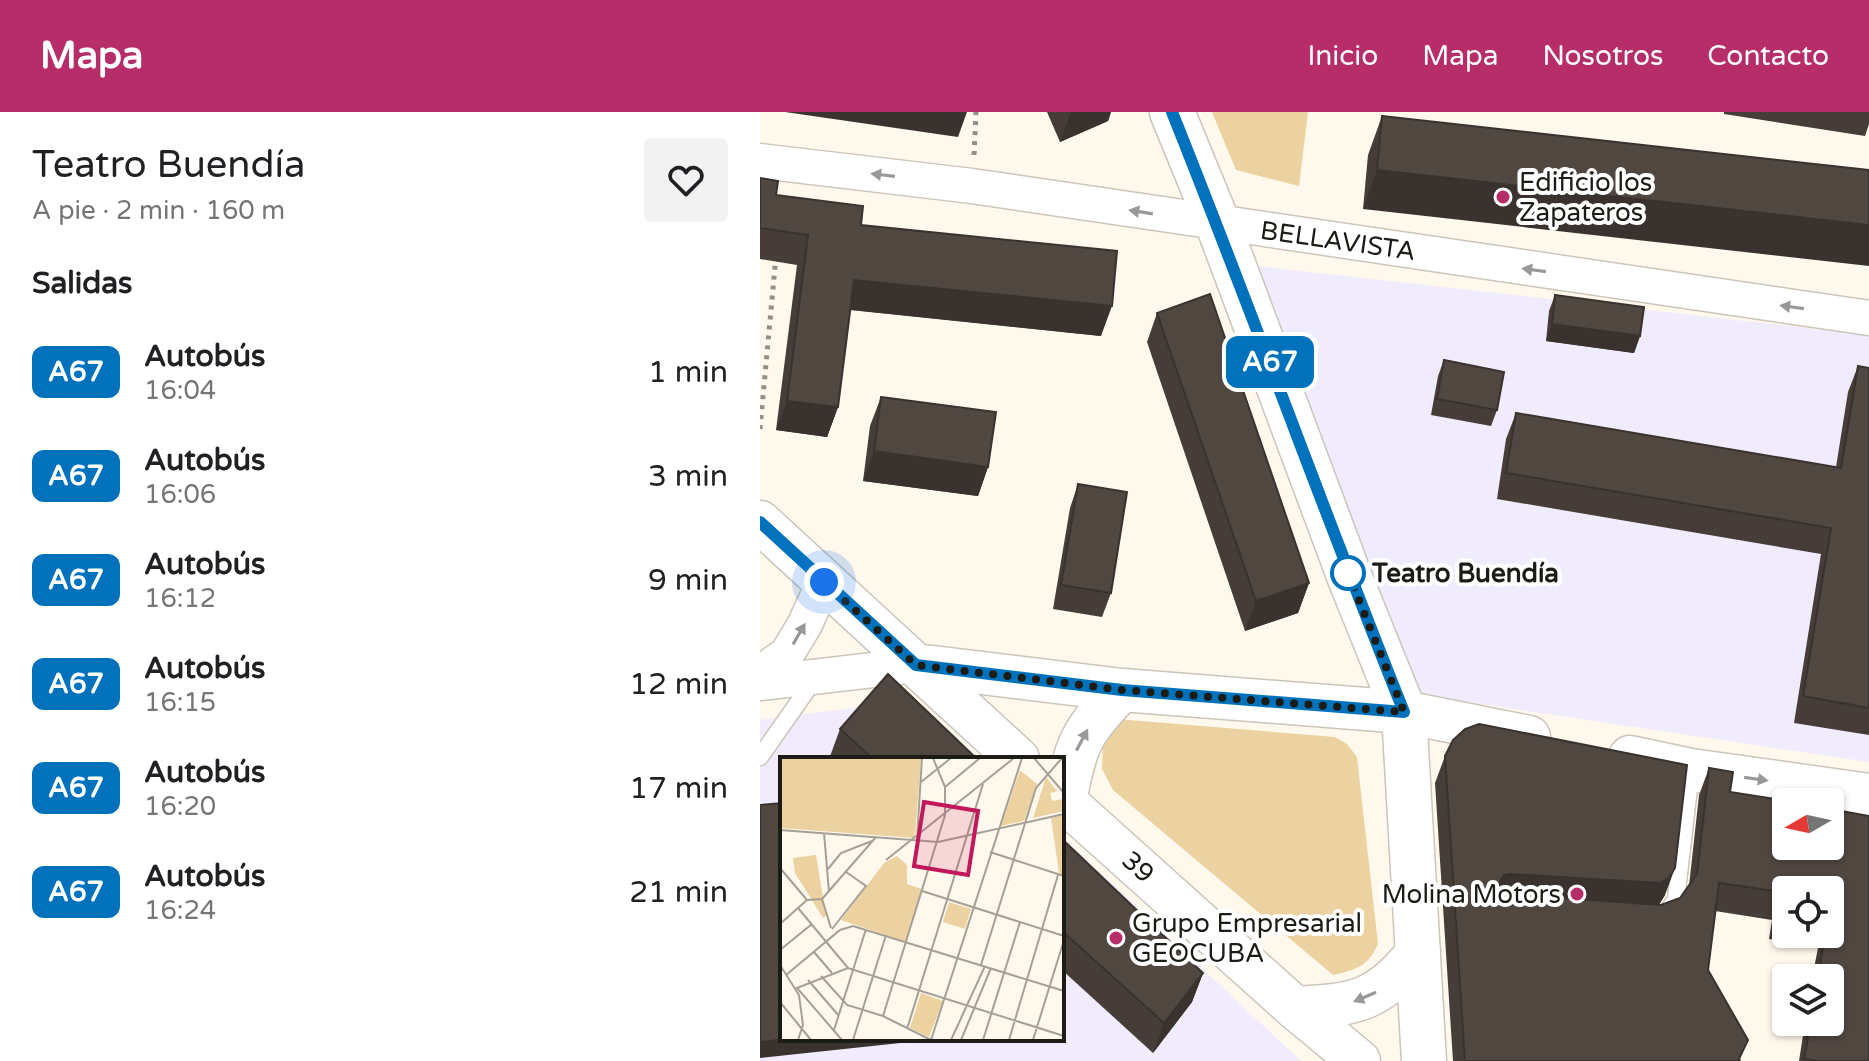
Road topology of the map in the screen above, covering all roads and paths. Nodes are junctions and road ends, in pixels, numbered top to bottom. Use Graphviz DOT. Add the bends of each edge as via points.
graph roads {
  1 [pos="976,112"];
  2 [pos="1172,112"];
  3 [pos="760,161"];
  4 [pos="972,186"];
  5 [pos="1218,224"];
  6 [pos="777,242"];
  7 [pos="1869,318"];
  8 [pos="760,429"];
  9 [pos="760,522"];
  10 [pos="824,582"];
  11 [pos="916,665"];
  12 [pos="760,673"];
  13 [pos="816,677"];
  14 [pos="760,683"];
  15 [pos="1122,690"];
  16 [pos="1404,712"];
  17 [pos="760,757"];
  18 [pos="1016,757"];
  19 [pos="1691,770"];
  20 [pos="1869,795"];
  21 [pos="1064,796"];
  22 [pos="1064,801"];
  23 [pos="1652,921"];
  24 [pos="1419,951"];
  25 [pos="1295,1008"];
  26 [pos="1359,1061"];
  27 [pos="1424,1061"];
  1 -- 4 [label="path"];
  2 -- 5 [label="main road"];
  4 -- 3 [label="street, BELLAVISTA, one-way"];
  5 -- 4 [label="street, BELLAVISTA, one-way"];
  7 -- 5 [label="street, BELLAVISTA, one-way"];
  5 -- 16 [label="main road"];
  6 -- 8 [label="path"];
  9 -- 10 [label="street"];
  10 -- 11 [label="street"];
  12 -- 10 [label="street, one-way" via="787,654"];
  11 -- 13 [label="street"];
  11 -- 15 [label="street"];
  11 -- 18 [label="street"];
  13 -- 14 [label="street"];
  13 -- 17 [label="lane"];
  15 -- 16 [label="street"];
  21 -- 15 [label="street, one-way" via="1077,748 1093,718"];
  16 -- 19 [label="street"];
  16 -- 24 [label="main road"];
  19 -- 20 [label="street, one-way"];
  19 -- 23 [label="lane" via="1676,899 1666,915"];
  22 -- 25 [label="street, 39"];
  24 -- 25 [label="street, one-way" via="1374,994 1343,1006"];
  24 -- 27 [label="main road"];
  25 -- 26 [label="street, 39"];
}
